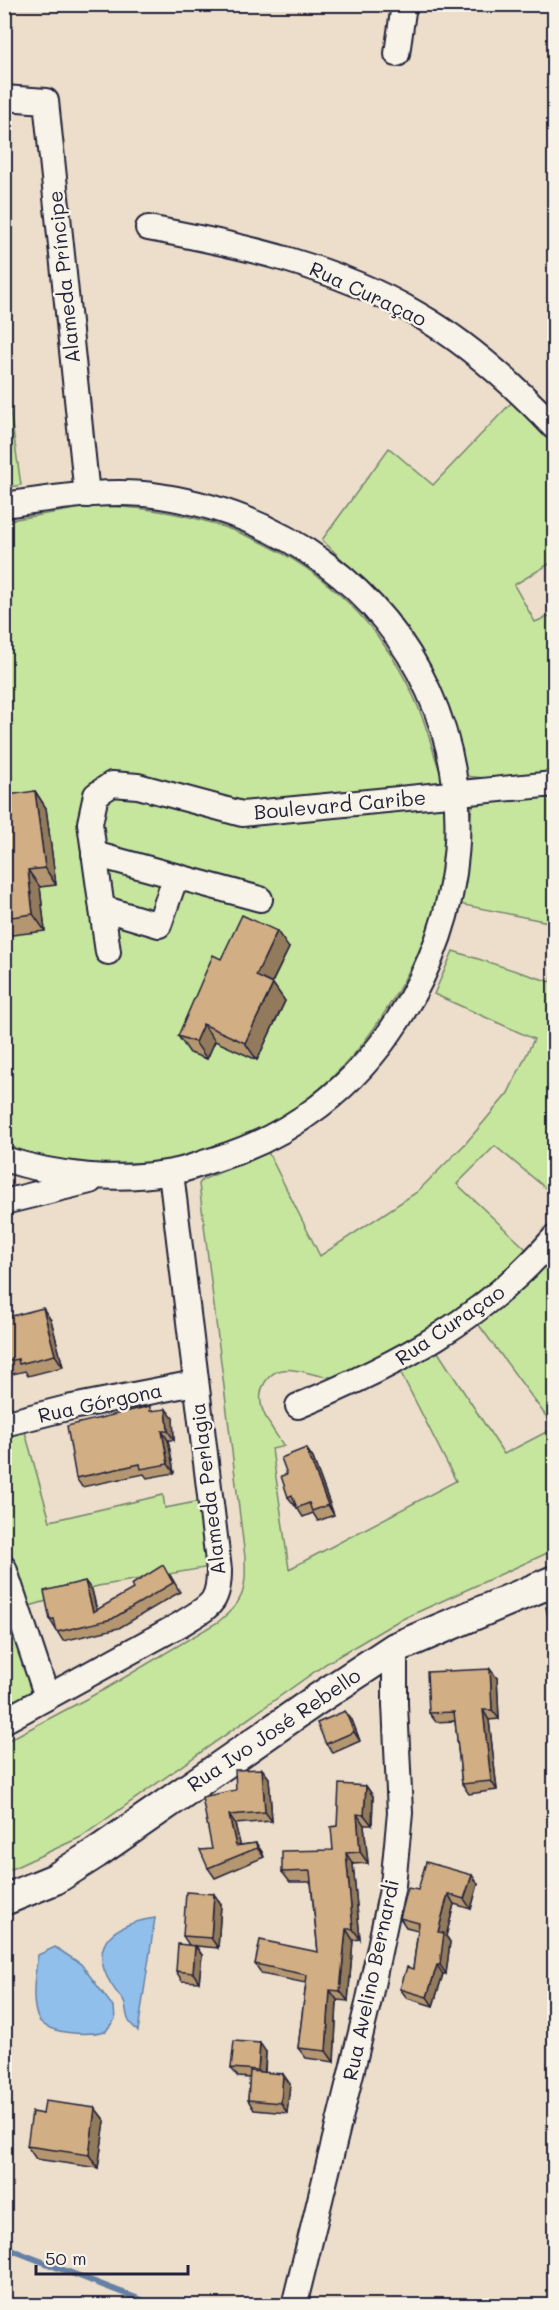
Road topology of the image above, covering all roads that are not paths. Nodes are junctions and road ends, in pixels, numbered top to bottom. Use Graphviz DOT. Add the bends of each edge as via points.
graph roads {
  1 [pos="404,4"];
  2 [pos="397,54"];
  3 [pos="4,98"];
  4 [pos="148,228"];
  5 [pos="552,420"];
  6 [pos="87,495"];
  7 [pos="4,505"];
  8 [pos="555,784"];
  9 [pos="458,795"];
  10 [pos="94,854"];
  11 [pos="176,876"];
  12 [pos="260,899"];
  13 [pos="102,908"];
  14 [pos="108,952"];
  15 [pos="4,1159"];
  16 [pos="171,1173"];
  17 [pos="110,1177"];
  18 [pos="4,1202"];
  19 [pos="555,1238"];
  20 [pos="195,1383"];
  21 [pos="298,1406"];
  22 [pos="4,1424"];
  23 [pos="4,1568"];
  24 [pos="555,1581"];
  25 [pos="395,1648"];
  26 [pos="47,1697"];
  27 [pos="4,1720"];
  28 [pos="4,1900"];
  29 [pos="294,2306"];
  1 -- 2 [label="street"];
  3 -- 6 [label="street, Alameda Príncipe" via="46,101"];
  4 -- 5 [label="street, Rua Curaçao" via="299,262 381,296 418,314 465,348"];
  6 -- 7 [label="street"];
  6 -- 9 [label="street" via="141,494 200,504 273,531 318,557 381,616 421,670 446,737"];
  8 -- 9 [label="street, Boulevard Caribe"];
  9 -- 10 [label="street, Boulevard Caribe" via="242,814 138,786 112,784 96,795 90,823"];
  9 -- 16 [label="street" via="458,845 448,909 416,993 384,1042 362,1070 301,1120 254,1145"];
  10 -- 11 [label="street"];
  10 -- 13 [label="street"];
  11 -- 12 [label="street"];
  11 -- 13 [label="street" via="159,925"];
  13 -- 14 [label="street"];
  15 -- 17 [label="street" via="49,1170"];
  16 -- 17 [label="street"];
  16 -- 20 [label="street, Alameda Perlagia"];
  17 -- 18 [label="street"];
  19 -- 21 [label="street, Rua Curaçao" via="510,1284 436,1339 394,1364"];
  20 -- 22 [label="street, Rua Górgona"];
  20 -- 26 [label="street, Alameda Perlagia" via="219,1592 208,1606 181,1624"];
  23 -- 26 [label="street"];
  24 -- 25 [label="street, Rua Ivo José Rebello"];
  25 -- 28 [label="street, Rua Ivo José Rebello" via="96,1853 55,1879"];
  25 -- 29 [label="street, Rua Avelino Bernardi" via="400,1813 393,1885"];
  26 -- 27 [label="street, Alameda Perlagia"];
}
